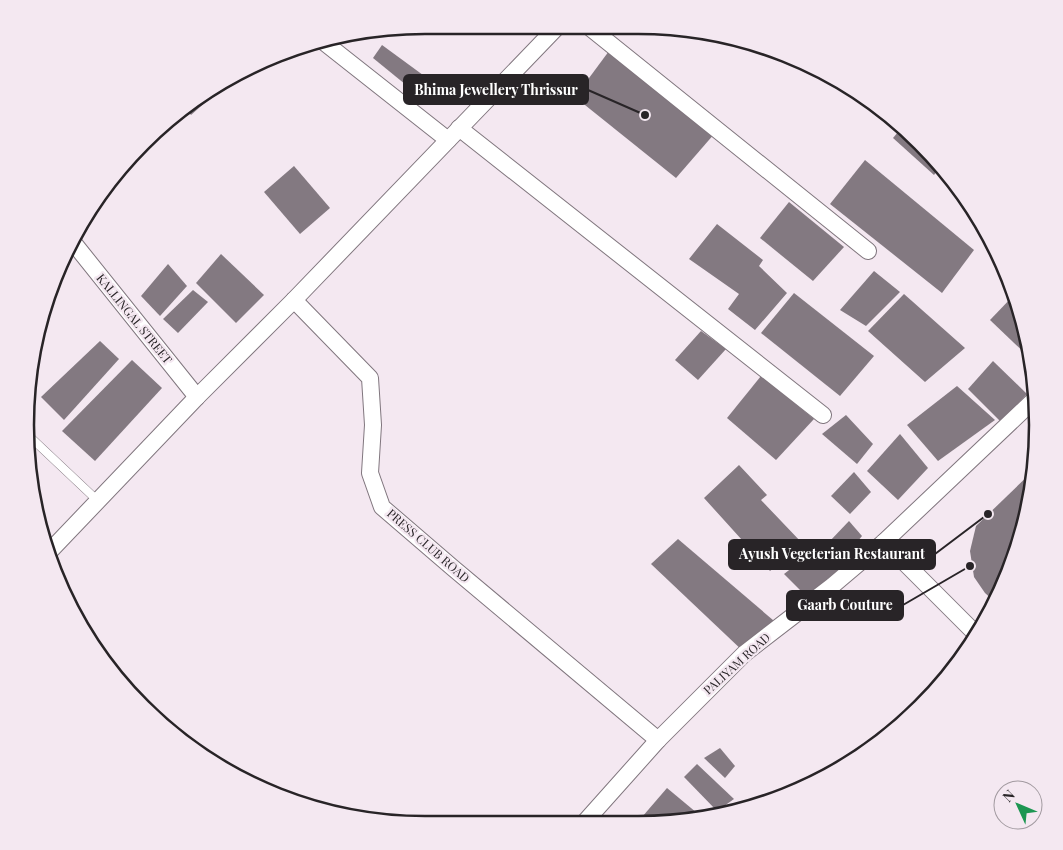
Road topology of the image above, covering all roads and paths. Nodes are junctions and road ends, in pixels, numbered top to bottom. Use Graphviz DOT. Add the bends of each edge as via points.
graph roads {
  1 [pos="551,34"];
  2 [pos="598,34"];
  3 [pos="329,46"];
  4 [pos="454,134"];
  5 [pos="77,247"];
  6 [pos="868,250"];
  7 [pos="294,300"];
  8 [pos="198,397"];
  9 [pos="1028,405"];
  10 [pos="824,415"];
  11 [pos="35,441"];
  12 [pos="98,501"];
  13 [pos="884,542"];
  14 [pos="54,547"];
  15 [pos="971,629"];
  16 [pos="658,740"];
  17 [pos="590,816"];
  1 -- 4 [label="street"];
  2 -- 6 [label="street"];
  3 -- 4 [label="street"];
  4 -- 7 [label="street"];
  4 -- 10 [label="street"];
  5 -- 8 [label="street, KALLINGAL STREET"];
  7 -- 8 [label="street"];
  7 -- 16 [label="street, PRESS CLUB ROAD" via="370,378 370,472 382,507"];
  8 -- 12 [label="street"];
  9 -- 13 [label="street, PALIYAM ROAD"];
  11 -- 12 [label="lane"];
  12 -- 14 [label="street"];
  13 -- 15 [label="street"];
  13 -- 16 [label="street, PALIYAM ROAD" via="745,653"];
  16 -- 17 [label="street, PALIYAM ROAD"];
}
